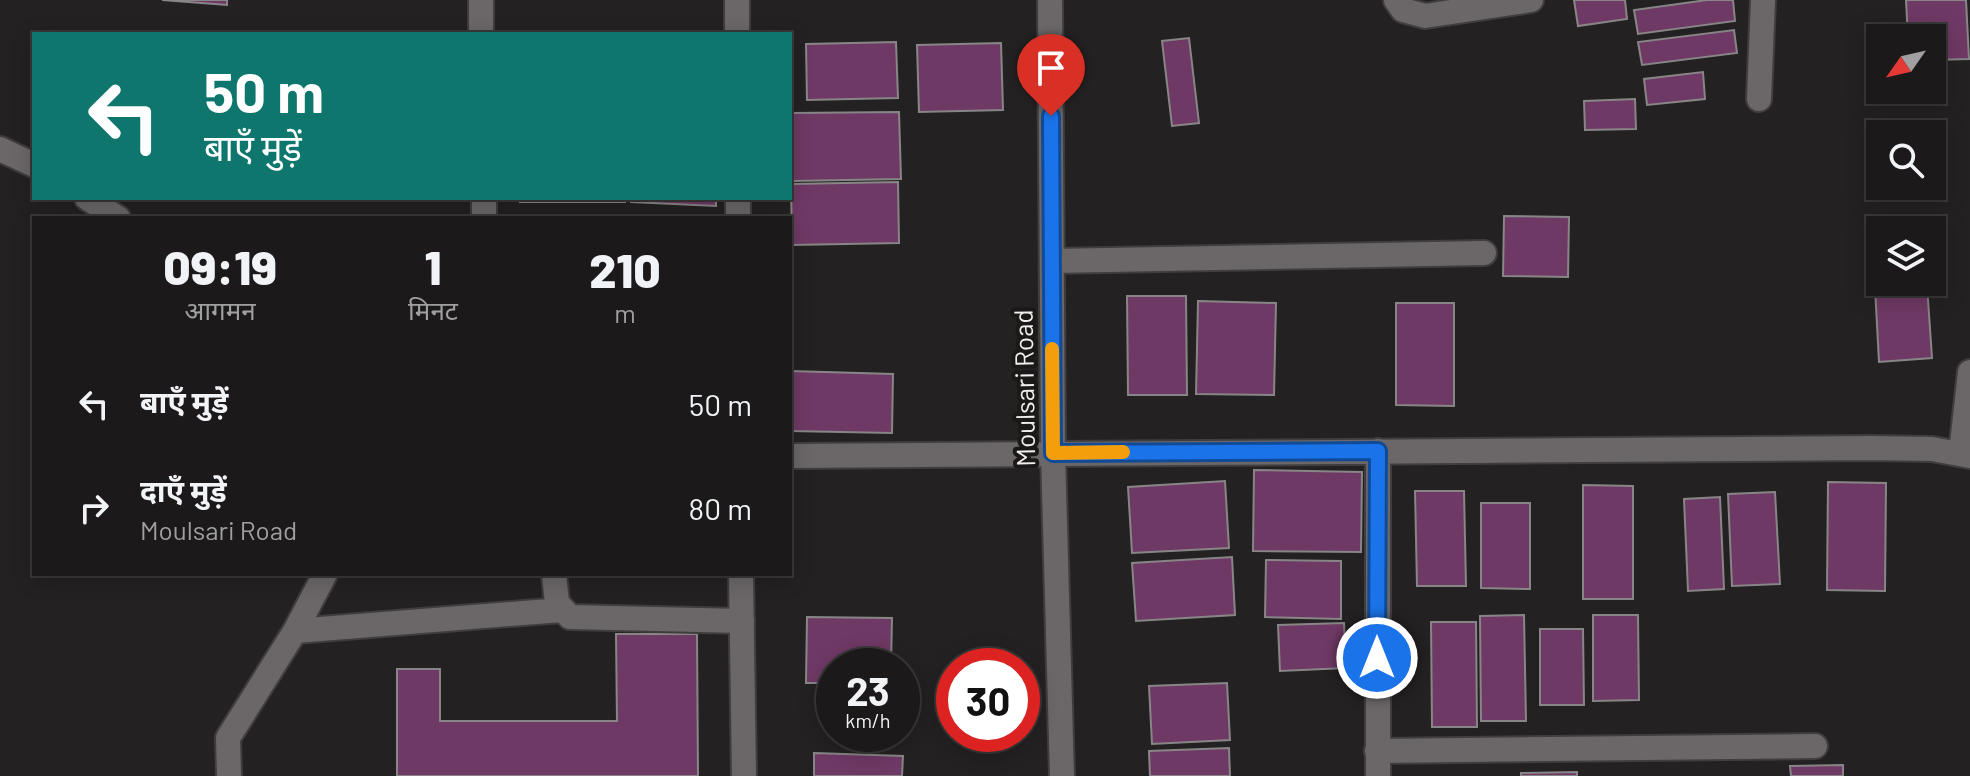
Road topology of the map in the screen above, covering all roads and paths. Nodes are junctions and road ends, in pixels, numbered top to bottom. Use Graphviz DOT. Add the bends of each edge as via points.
graph roads {
  1 [pos="481,0"];
  2 [pos="737,0"];
  3 [pos="1050,0"];
  4 [pos="1396,0"];
  5 [pos="1531,0"];
  6 [pos="1763,0"];
  7 [pos="481,32"];
  8 [pos="737,32"];
  9 [pos="1759,99"];
  10 [pos="0,149"];
  11 [pos="32,164"];
  12 [pos="90,200"];
  13 [pos="115,216"];
  14 [pos="1484,253"];
  15 [pos="1052,261"];
  16 [pos="1970,372"];
  17 [pos="1378,451"];
  18 [pos="1053,453"];
  19 [pos="1966,454"];
  20 [pos="792,456"];
  21 [pos="324,576"];
  22 [pos="554,576"];
  23 [pos="741,576"];
  24 [pos="561,610"];
  25 [pos="742,621"];
  26 [pos="295,631"];
  27 [pos="1815,746"];
  28 [pos="1377,751"];
  29 [pos="229,776"];
  30 [pos="744,776"];
  31 [pos="1062,776"];
  32 [pos="1378,776"];
  1 -- 7 [label="street"];
  2 -- 8 [label="street"];
  3 -- 15 [label="street, Moulsari Road"];
  4 -- 5 [label="street" via="1403,10 1425,16"];
  6 -- 9 [label="street"];
  10 -- 11 [label="street"];
  12 -- 13 [label="street"];
  14 -- 15 [label="street"];
  15 -- 18 [label="street, Moulsari Road"];
  16 -- 19 [label="street"];
  17 -- 18 [label="street"];
  17 -- 19 [label="street" via="1871,448"];
  17 -- 28 [label="street"];
  18 -- 20 [label="street"];
  18 -- 31 [label="street, Moulsari Road"];
  21 -- 26 [label="street"];
  22 -- 24 [label="street"];
  23 -- 25 [label="street"];
  24 -- 25 [label="street" via="578,619"];
  24 -- 26 [label="street"];
  25 -- 30 [label="street"];
  26 -- 29 [label="street" via="228,738"];
  27 -- 28 [label="street"];
  28 -- 32 [label="street"];
}
